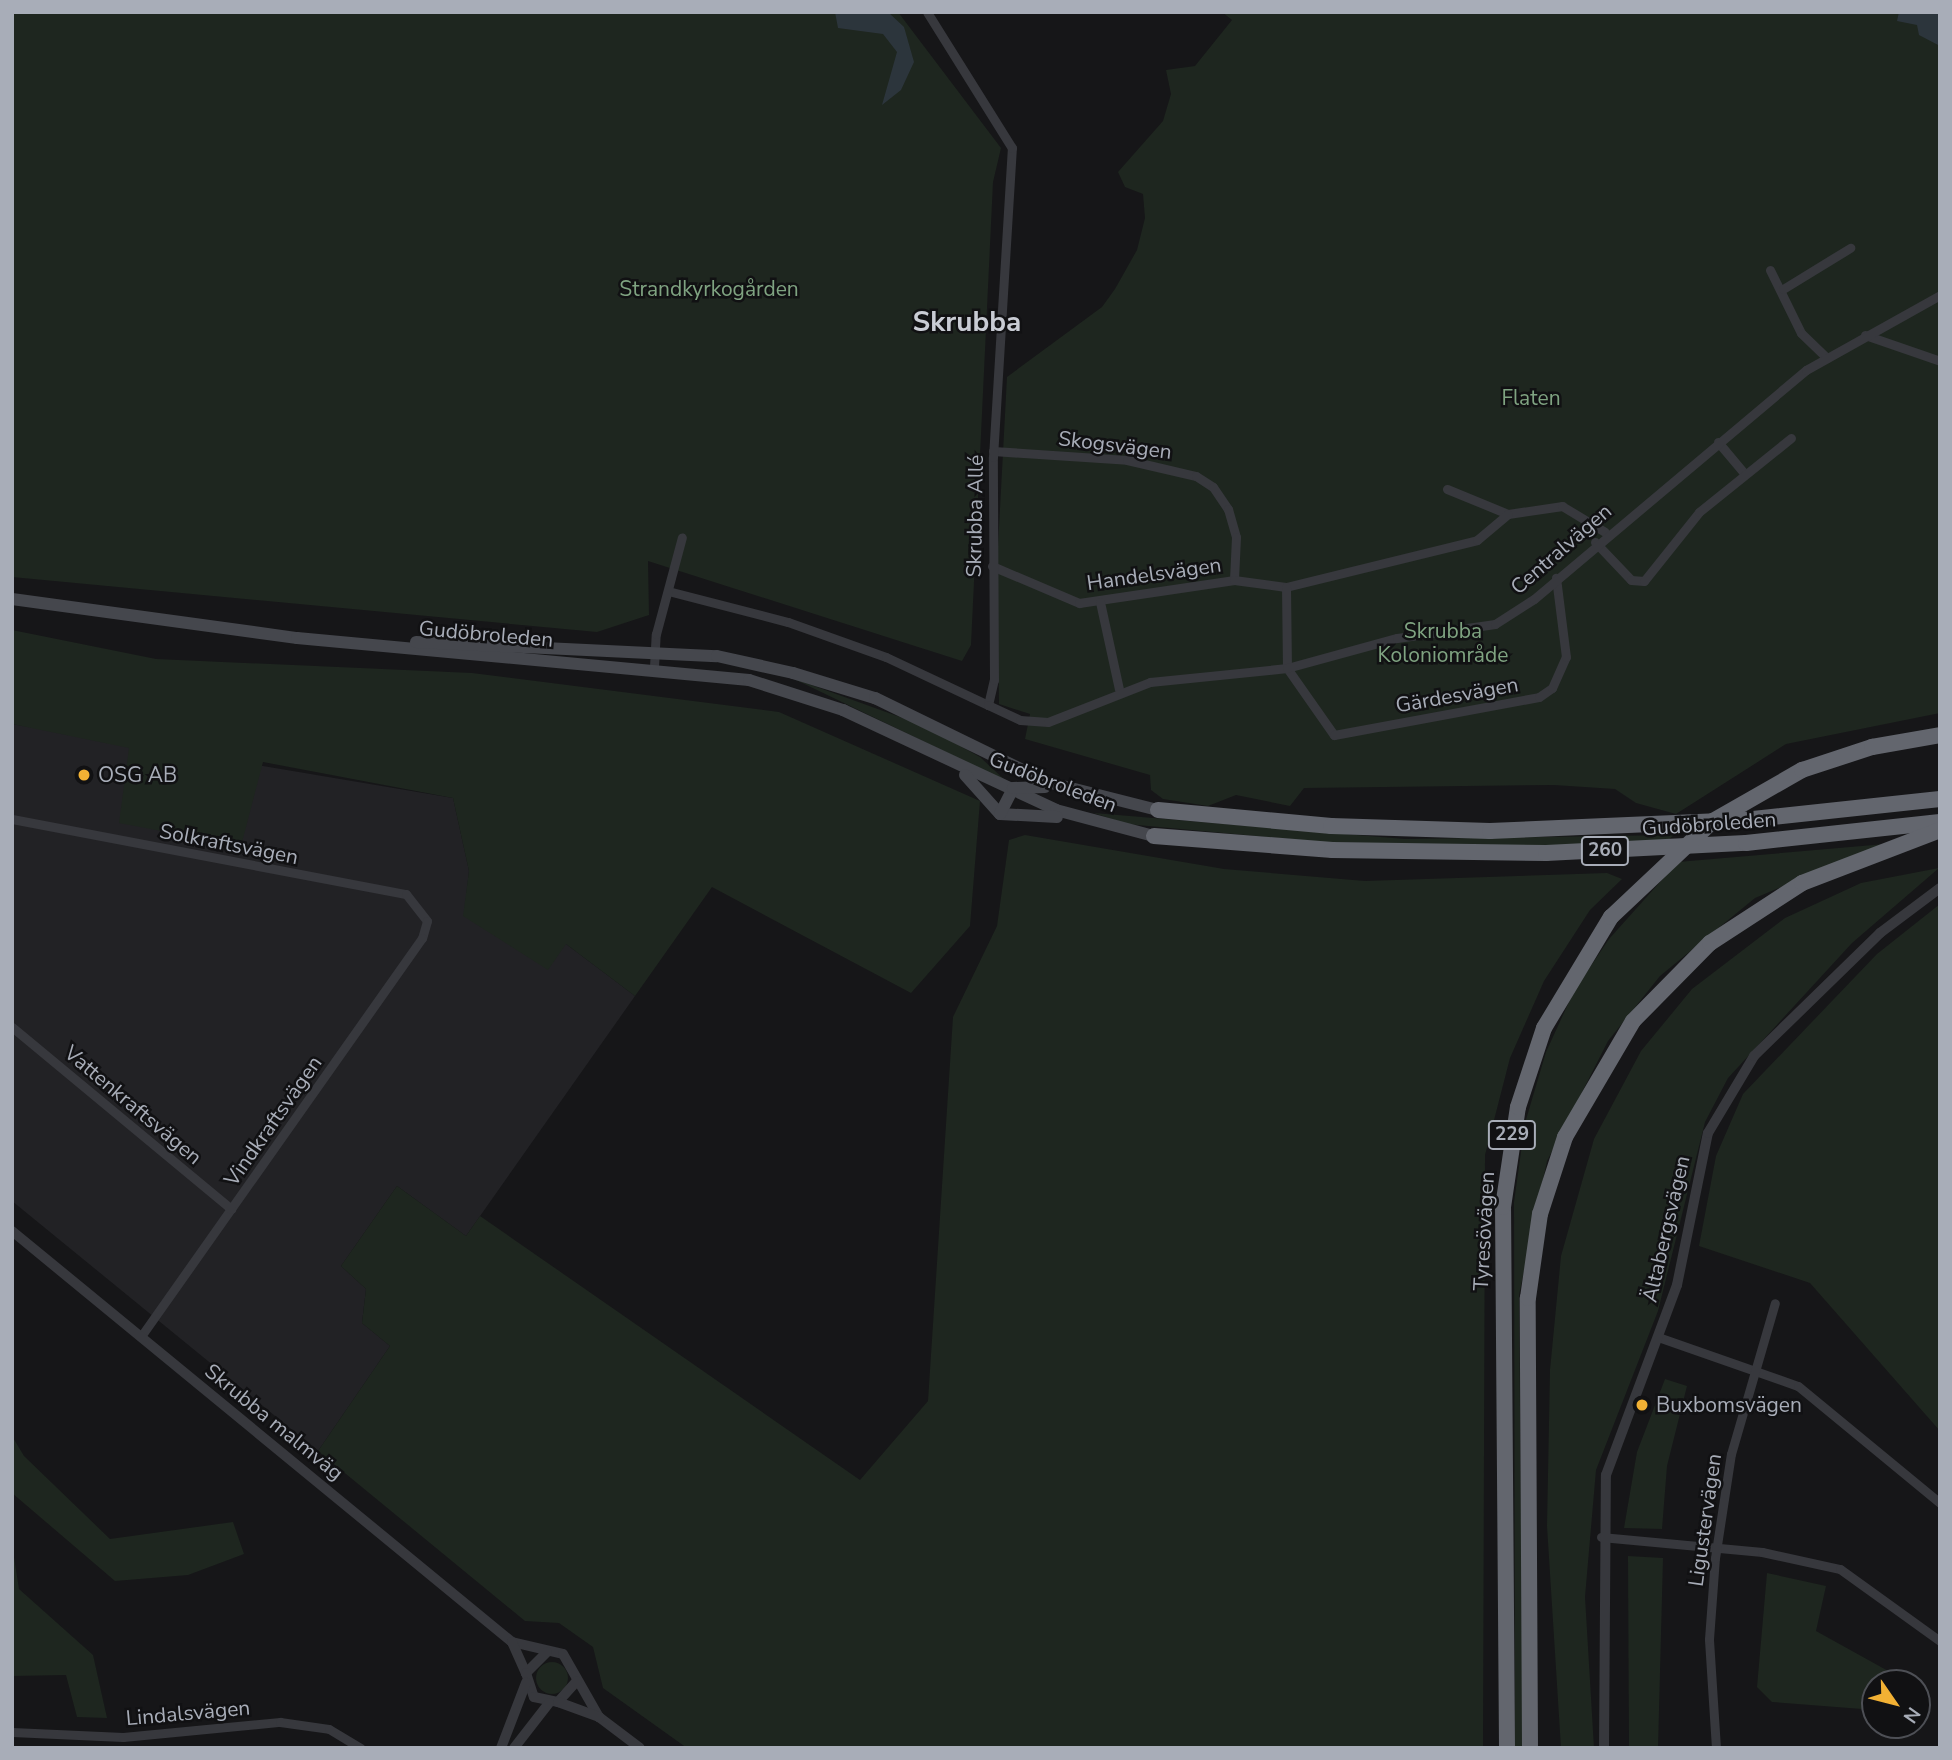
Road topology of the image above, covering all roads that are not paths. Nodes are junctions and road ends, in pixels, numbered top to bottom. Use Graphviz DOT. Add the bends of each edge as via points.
graph roads {
  1 [pos="927,12"];
  2 [pos="1850,248"];
  3 [pos="1770,270"];
  4 [pos="1783,289"];
  5 [pos="1940,295"];
  6 [pos="1865,335"];
  7 [pos="1827,358"];
  8 [pos="1940,361"];
  9 [pos="1791,438"];
  10 [pos="1717,442"];
  11 [pos="993,451"];
  12 [pos="1744,472"];
  13 [pos="1447,489"];
  14 [pos="1508,514"];
  15 [pos="1605,532"];
  16 [pos="682,537"];
  17 [pos="1595,542"];
  18 [pos="992,566"];
  19 [pos="1556,579"];
  20 [pos="1234,580"];
  21 [pos="1286,587"];
  22 [pos="668,591"];
  23 [pos="12,599"];
  24 [pos="1100,602"];
  25 [pos="297,638"];
  26 [pos="654,651"];
  27 [pos="654,667"];
  28 [pos="1287,668"];
  29 [pos="1119,689"];
  30 [pos="988,705"];
  31 [pos="1940,734"];
  32 [pos="945,760"];
  33 [pos="1010,791"];
  34 [pos="1084,795"];
  35 [pos="1940,799"];
  36 [pos="1158,810"];
  37 [pos="1000,814"];
  38 [pos="12,819"];
  39 [pos="1940,822"];
  40 [pos="1106,827"];
  41 [pos="1940,830"];
  42 [pos="1154,836"];
  43 [pos="1940,888"];
  44 [pos="427,921"];
  45 [pos="12,1027"];
  46 [pos="231,1209"];
  47 [pos="12,1231"];
  48 [pos="1775,1303"];
  49 [pos="141,1337"];
  50 [pos="1658,1337"];
  51 [pos="1754,1367"];
  52 [pos="1940,1503"];
  53 [pos="1601,1537"];
  54 [pos="1717,1547"];
  55 [pos="512,1642"];
  56 [pos="1940,1642"];
  57 [pos="547,1652"];
  58 [pos="526,1678"];
  59 [pos="577,1681"];
  60 [pos="553,1703"];
  61 [pos="599,1717"];
  62 [pos="12,1732"];
  63 [pos="361,1748"];
  64 [pos="501,1748"];
  65 [pos="514,1748"];
  66 [pos="640,1748"];
  67 [pos="1507,1748"];
  68 [pos="1530,1748"];
  69 [pos="1604,1748"];
  70 [pos="1716,1748"];
  1 -- 11 [label="street, Skrubba Allé" via="1012,148"];
  2 -- 4 [label="street"];
  3 -- 4 [label="street"];
  4 -- 7 [label="street" via="1801,333"];
  5 -- 6 [label="street, Centralvägen"];
  6 -- 7 [label="street, Centralvägen"];
  6 -- 8 [label="street"];
  7 -- 10 [label="street, Centralvägen"];
  9 -- 12 [label="street"];
  10 -- 12 [label="street"];
  10 -- 15 [label="street, Centralvägen"];
  11 -- 18 [label="street, Skrubba Allé"];
  11 -- 20 [label="street, Skogsvägen" via="1127,460 1196,476 1213,487 1228,509 1237,537"];
  12 -- 17 [label="street" via="1699,512 1644,581 1631,580"];
  13 -- 14 [label="street"];
  14 -- 15 [label="street" via="1562,506"];
  14 -- 21 [label="street, Handelsvägen" via="1477,540"];
  15 -- 17 [label="street, Centralvägen"];
  16 -- 22 [label="street"];
  17 -- 19 [label="street, Centralvägen"];
  18 -- 24 [label="street, Handelsvägen" via="1079,603"];
  18 -- 30 [label="street, Skrubba Allé" via="994,680"];
  19 -- 28 [label="street, Centralvägen" via="1494,624 1397,638"];
  19 -- 28 [label="street, Gärdesvägen" via="1566,657 1556,682 1539,697 1334,735"];
  20 -- 21 [label="street, Handelsvägen"];
  20 -- 24 [label="street, Handelsvägen"];
  21 -- 28 [label="street"];
  22 -- 26 [label="street"];
  22 -- 30 [label="street" via="788,621 886,657"];
  23 -- 25 [label="main road, Gudöbroleden / 260"];
  24 -- 29 [label="street"];
  25 -- 26 [label="main road, Gudöbroleden / 260"];
  25 -- 27 [label="main road, Gudöbroleden / 260"];
  26 -- 27 [label="street"];
  26 -- 34 [label="main road, Gudöbroleden / 260" via="717,656 875,698"];
  27 -- 32 [label="main road, Gudöbroleden / 260" via="785,689"];
  28 -- 29 [label="street, Centralvägen" via="1203,672"];
  29 -- 30 [label="street, Centralvägen" via="1048,722 1020,720"];
  31 -- 67 [label="highway, Tyresövägen / 229" via="1839,757 1737,805 1657,867 1611,917 1568,979 1527,1073 1511,1140 1501,1248"];
  32 -- 33 [label="main road, Gudöbroleden / 260"];
  32 -- 37 [label="main road" via="983,789"];
  33 -- 34 [label="main road" via="1028,784"];
  33 -- 37 [label="main road"];
  33 -- 40 [label="main road, Gudöbroleden / 260"];
  34 -- 36 [label="main road, Gudöbroleden / 260"];
  35 -- 36 [label="highway, Gudöbroleden / 260" via="1593,829 1381,828"];
  37 -- 40 [label="main road" via="1027,811"];
  38 -- 44 [label="street, Solkraftsvägen" via="406,894"];
  39 -- 42 [label="highway, Gudöbroleden / 260" via="1746,843 1546,853 1332,850"];
  40 -- 42 [label="main road, Gudöbroleden / 260"];
  41 -- 68 [label="highway, 229" via="1802,883 1710,943 1633,1021 1565,1137 1540,1214 1528,1298"];
  43 -- 50 [label="street, Ältabergsvägen" via="1880,933 1740,1074 1708,1133 1677,1285"];
  44 -- 46 [label="street, Vindkraftsvägen" via="415,949"];
  45 -- 46 [label="street, Vattenkraftsvägen"];
  46 -- 49 [label="street, Vindkraftsvägen"];
  47 -- 49 [label="street, Skrubba malmväg"];
  48 -- 51 [label="street, Ligustervägen"];
  49 -- 55 [label="street, Skrubba malmväg"];
  50 -- 51 [label="street"];
  50 -- 53 [label="street, Ältabergsvägen" via="1612,1451"];
  51 -- 52 [label="street" via="1823,1404"];
  51 -- 54 [label="street, Ligustervägen" via="1731,1454"];
  53 -- 54 [label="street"];
  53 -- 69 [label="street, Ältabergsvägen"];
  54 -- 56 [label="street" via="1849,1572"];
  54 -- 70 [label="street, Ligustervägen" via="1709,1639"];
  55 -- 57 [label="street, Skrubba malmväg"];
  55 -- 58 [label="street, Skrubba malmväg"];
  57 -- 58 [label="street"];
  57 -- 59 [label="street" via="563,1654 574,1665"];
  58 -- 60 [label="street"];
  58 -- 64 [label="street"];
  59 -- 60 [label="street"];
  59 -- 61 [label="street"];
  60 -- 61 [label="street"];
  60 -- 65 [label="street"];
  61 -- 66 [label="street"];
  62 -- 63 [label="street, Lindalsvägen" via="123,1737 281,1722 329,1729"];
}
